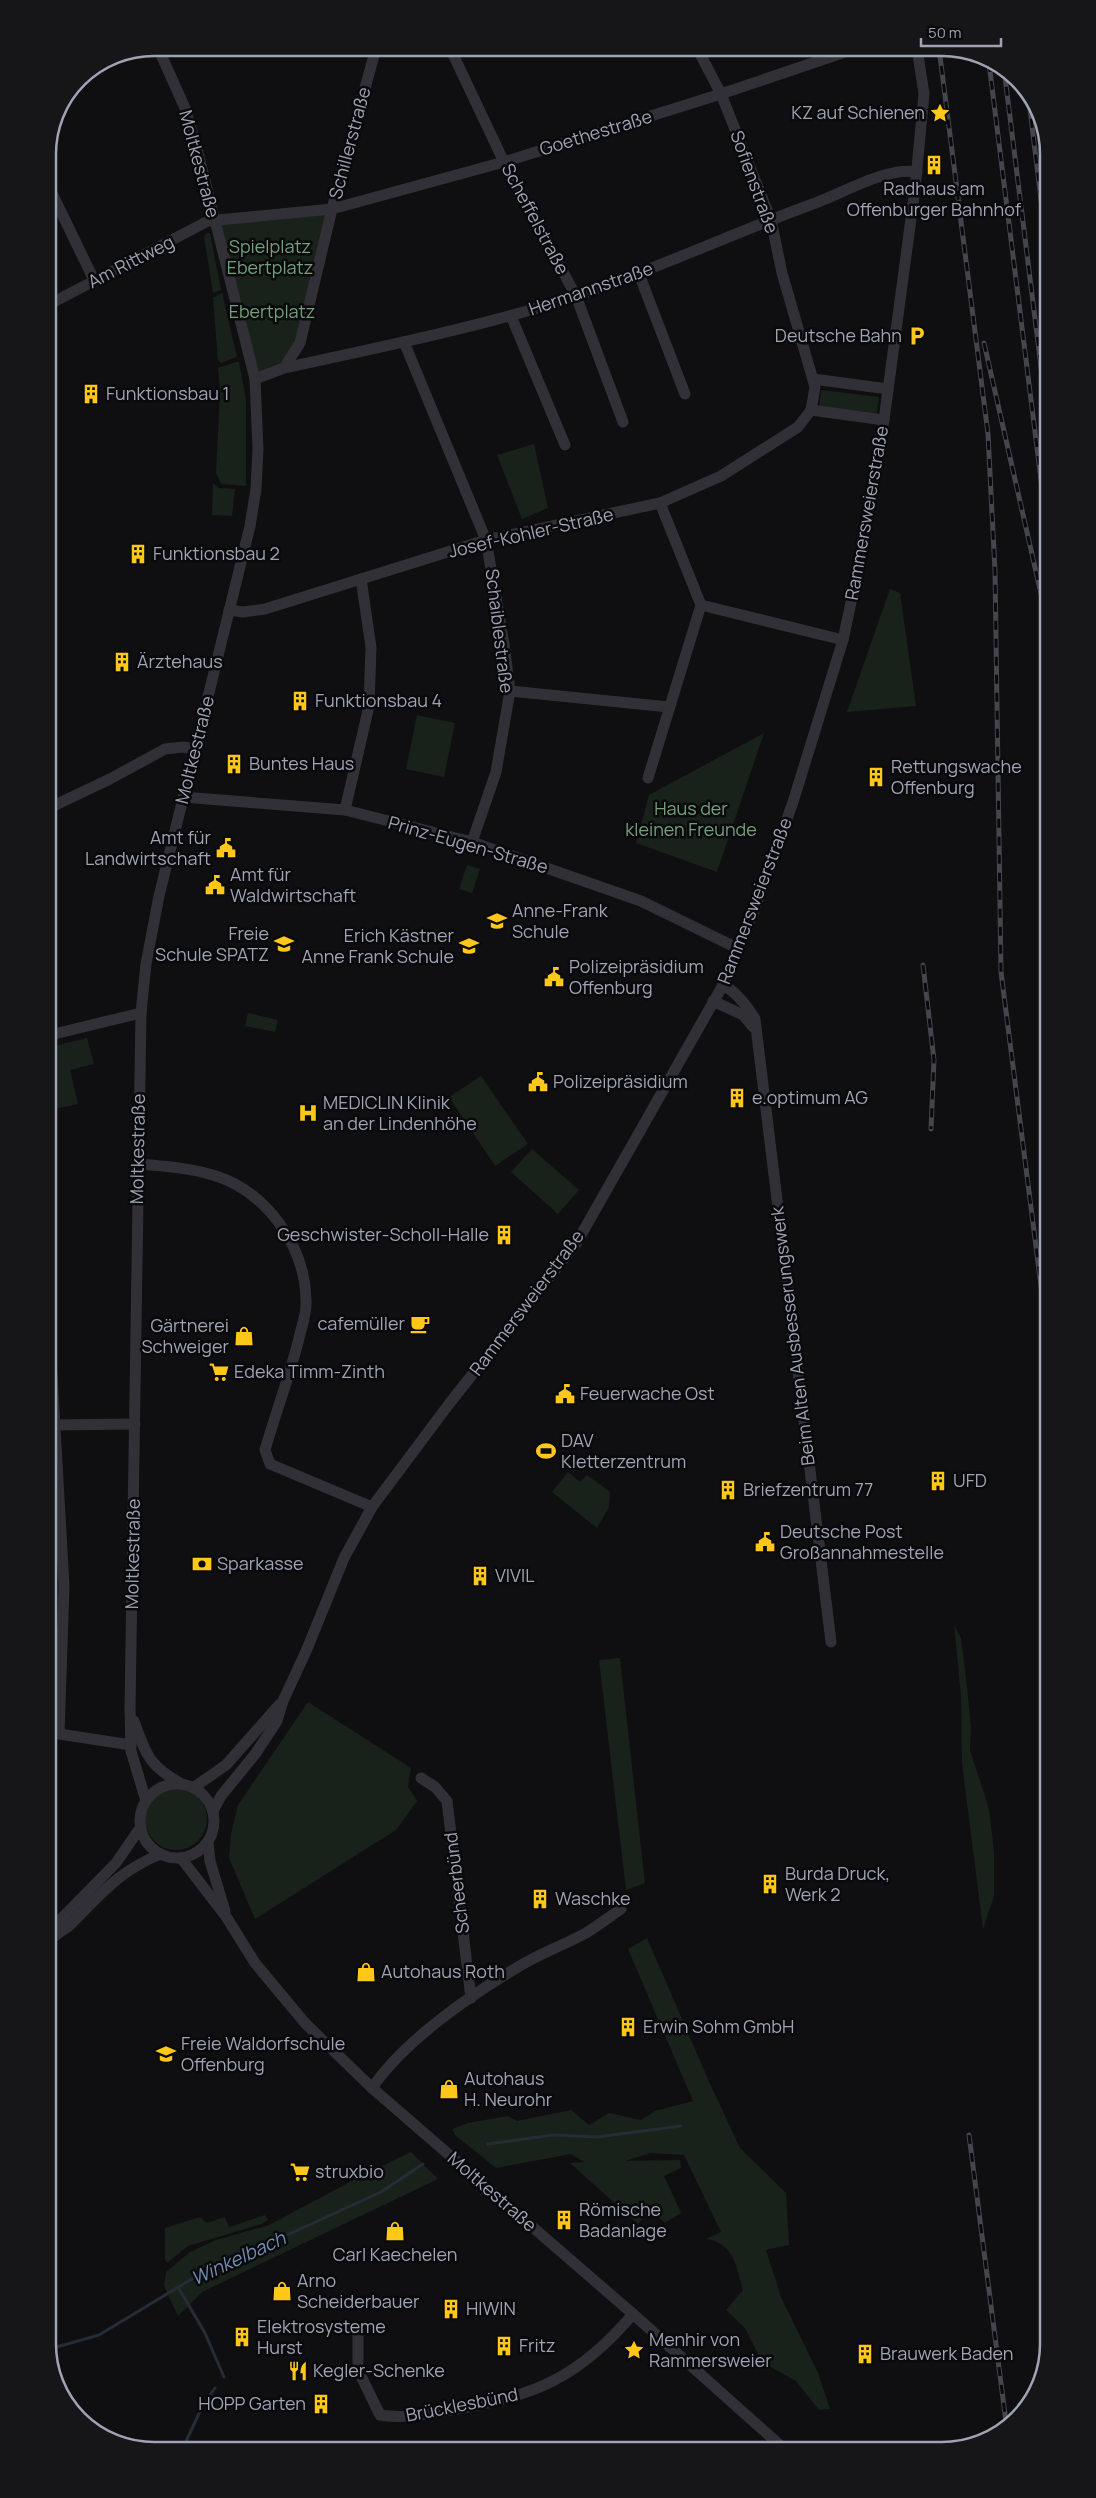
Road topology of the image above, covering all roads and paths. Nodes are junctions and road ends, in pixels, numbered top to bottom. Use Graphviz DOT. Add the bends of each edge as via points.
graph roads {
  1 [pos="162,56"];
  2 [pos="374,56"];
  3 [pos="454,56"];
  4 [pos="701,56"];
  5 [pos="833,56"];
  6 [pos="918,56"];
  7 [pos="721,94"];
  8 [pos="504,162"];
  9 [pos="917,172"];
  10 [pos="56,202"];
  11 [pos="332,209"];
  12 [pos="214,220"];
  13 [pos="771,220"];
  14 [pos="639,274"];
  15 [pos="94,280"];
  16 [pos="576,296"];
  17 [pos="56,301"];
  18 [pos="511,316"];
  19 [pos="404,342"];
  20 [pos="284,368"];
  21 [pos="254,379"];
  22 [pos="813,379"];
  23 [pos="888,389"];
  24 [pos="685,394"];
  25 [pos="811,410"];
  26 [pos="884,420"];
  27 [pos="624,422"];
  28 [pos="565,445"];
  29 [pos="660,503"];
  30 [pos="486,540"];
  31 [pos="361,579"];
  32 [pos="700,605"];
  33 [pos="229,610"];
  34 [pos="843,640"];
  35 [pos="510,690"];
  36 [pos="669,708"];
  37 [pos="195,749"];
  38 [pos="648,778"];
  39 [pos="183,797"];
  40 [pos="56,805"];
  41 [pos="345,810"];
  42 [pos="472,842"];
  43 [pos="739,949"];
  44 [pos="723,985"];
  45 [pos="713,1001"];
  46 [pos="142,1013"];
  47 [pos="756,1030"];
  48 [pos="56,1034"];
  49 [pos="138,1164"];
  50 [pos="56,1424"];
  51 [pos="135,1424"];
  52 [pos="56,1468"];
  53 [pos="372,1507"];
  54 [pos="831,1642"];
  55 [pos="282,1701"];
  56 [pos="130,1708"];
  57 [pos="56,1733"];
  58 [pos="131,1745"];
  59 [pos="421,1778"];
  60 [pos="187,1786"];
  61 [pos="146,1801"];
  62 [pos="213,1811"];
  63 [pos="140,1828"];
  64 [pos="208,1842"];
  65 [pos="161,1854"];
  66 [pos="181,1858"];
  67 [pos="621,1909"];
  68 [pos="227,1918"];
  69 [pos="56,1924"];
  70 [pos="56,1936"];
  71 [pos="470,1998"];
  72 [pos="372,2088"];
  73 [pos="633,2314"];
  74 [pos="358,2333"];
  75 [pos="777,2442"];
  1 -- 12 [label="street, Moltkestraße" via="185,108"];
  2 -- 11 [label="street, Schillerstraße"];
  3 -- 8 [label="street, Scheffelstraße"];
  4 -- 7 [label="street, Sofienstraße"];
  5 -- 7 [label="street, Goethestraße"];
  6 -- 9 [label="street, Rammersweierstraße" via="924,94"];
  7 -- 8 [label="street, Goethestraße"];
  7 -- 13 [label="street, Sofienstraße"];
  8 -- 11 [label="street, Goethestraße"];
  8 -- 16 [label="street, Scheffelstraße"];
  9 -- 13 [label="street, Hermannstraße" via="892,171"];
  9 -- 23 [label="street, Rammersweierstraße"];
  10 -- 15 [label="street"];
  11 -- 12 [label="street"];
  11 -- 20 [label="street" via="300,343"];
  12 -- 15 [label="street, Am Rittweg"];
  12 -- 21 [label="street, Moltkestraße"];
  13 -- 14 [label="street, Hermannstraße"];
  13 -- 22 [label="street, Sofienstraße" via="782,273"];
  14 -- 16 [label="street, Hermannstraße"];
  14 -- 24 [label="street"];
  15 -- 17 [label="street, Am Rittweg"];
  16 -- 18 [label="street, Hermannstraße"];
  16 -- 27 [label="street, Scheffelstraße"];
  18 -- 19 [label="street, Hermannstraße"];
  18 -- 28 [label="street"];
  19 -- 20 [label="street, Hermannstraße"];
  19 -- 30 [label="street, Schaiblestraße"];
  20 -- 21 [label="street, Hermannstraße"];
  21 -- 33 [label="street, Moltkestraße" via="258,448 256,489"];
  22 -- 23 [label="street"];
  22 -- 25 [label="street, Sofienstraße" via="815,387"];
  23 -- 26 [label="street, Rammersweierstraße"];
  25 -- 26 [label="street"];
  25 -- 29 [label="street, Josef-Kohler-Straße" via="798,427 721,476"];
  26 -- 34 [label="street, Rammersweierstraße"];
  29 -- 30 [label="street, Josef-Kohler-Straße"];
  29 -- 32 [label="street"];
  30 -- 31 [label="street, Josef-Kohler-Straße"];
  30 -- 35 [label="street, Schaiblestraße"];
  31 -- 33 [label="street, Josef-Kohler-Straße" via="265,609"];
  31 -- 41 [label="street" via="371,647 369,706"];
  32 -- 34 [label="street"];
  32 -- 36 [label="street"];
  33 -- 37 [label="street, Moltkestraße"];
  34 -- 43 [label="street, Rammersweierstraße" via="790,810"];
  35 -- 36 [label="street"];
  35 -- 42 [label="street, Schaiblestraße" via="496,772"];
  36 -- 38 [label="street"];
  37 -- 39 [label="street, Moltkestraße"];
  37 -- 40 [label="street" via="165,749"];
  39 -- 41 [label="street, Prinz-Eugen-Straße"];
  39 -- 46 [label="street, Moltkestraße" via="150,944"];
  41 -- 42 [label="street, Prinz-Eugen-Straße"];
  42 -- 43 [label="street, Prinz-Eugen-Straße" via="641,901"];
  43 -- 44 [label="street, Rammersweierstraße"];
  44 -- 45 [label="street, Rammersweierstraße"];
  44 -- 47 [label="street, Beim Alten Ausbesserungswerk" via="732,989 747,1005"];
  45 -- 47 [label="street" via="743,1015"];
  45 -- 53 [label="street, Rammersweierstraße" via="577,1242"];
  46 -- 48 [label="street"];
  46 -- 49 [label="street, Moltkestraße"];
  47 -- 54 [label="street, Beim Alten Ausbesserungswerk"];
  49 -- 51 [label="street, Moltkestraße"];
  49 -- 53 [label="street" via="213,1175 258,1200 286,1232 303,1278 306,1301 295,1355 265,1450 270,1464"];
  50 -- 51 [label="street"];
  51 -- 56 [label="street, Moltkestraße"];
  52 -- 57 [label="street" via="64,1586"];
  53 -- 55 [label="street, Rammersweierstraße" via="344,1558 308,1649"];
  55 -- 60 [label="street, Rammersweierstraße" via="226,1765"];
  55 -- 62 [label="street, Rammersweierstraße" via="277,1721"];
  56 -- 58 [label="street, Moltkestraße"];
  56 -- 60 [label="street, Moltkestraße" via="143,1747 159,1771"];
  57 -- 58 [label="street"];
  58 -- 61 [label="street, Moltkestraße"];
  59 -- 71 [label="street, Scheerbünd" via="435,1787 447,1801"];
  60 -- 61 [label="street" via="162,1788"];
  60 -- 62 [label="street" via="206,1797"];
  61 -- 63 [label="street"];
  62 -- 64 [label="street" via="214,1827"];
  63 -- 65 [label="street" via="150,1846"];
  63 -- 69 [label="street" via="116,1863"];
  64 -- 66 [label="street" via="196,1853"];
  64 -- 68 [label="street, Moltkestraße" via="210,1861"];
  65 -- 66 [label="street"];
  65 -- 70 [label="street" via="142,1862 107,1887 70,1926"];
  66 -- 68 [label="street, Moltkestraße"];
  67 -- 71 [label="street" via="588,1931 518,1966"];
  68 -- 72 [label="street, Moltkestraße" via="256,1962 305,2023"];
  71 -- 72 [label="street" via="415,2040"];
  72 -- 73 [label="street, Moltkestraße"];
  73 -- 74 [label="street, Brücklesbünd" via="585,2363 531,2392 482,2405 400,2418 380,2415 358,2370"];
  73 -- 75 [label="street, Moltkestraße"];
}
